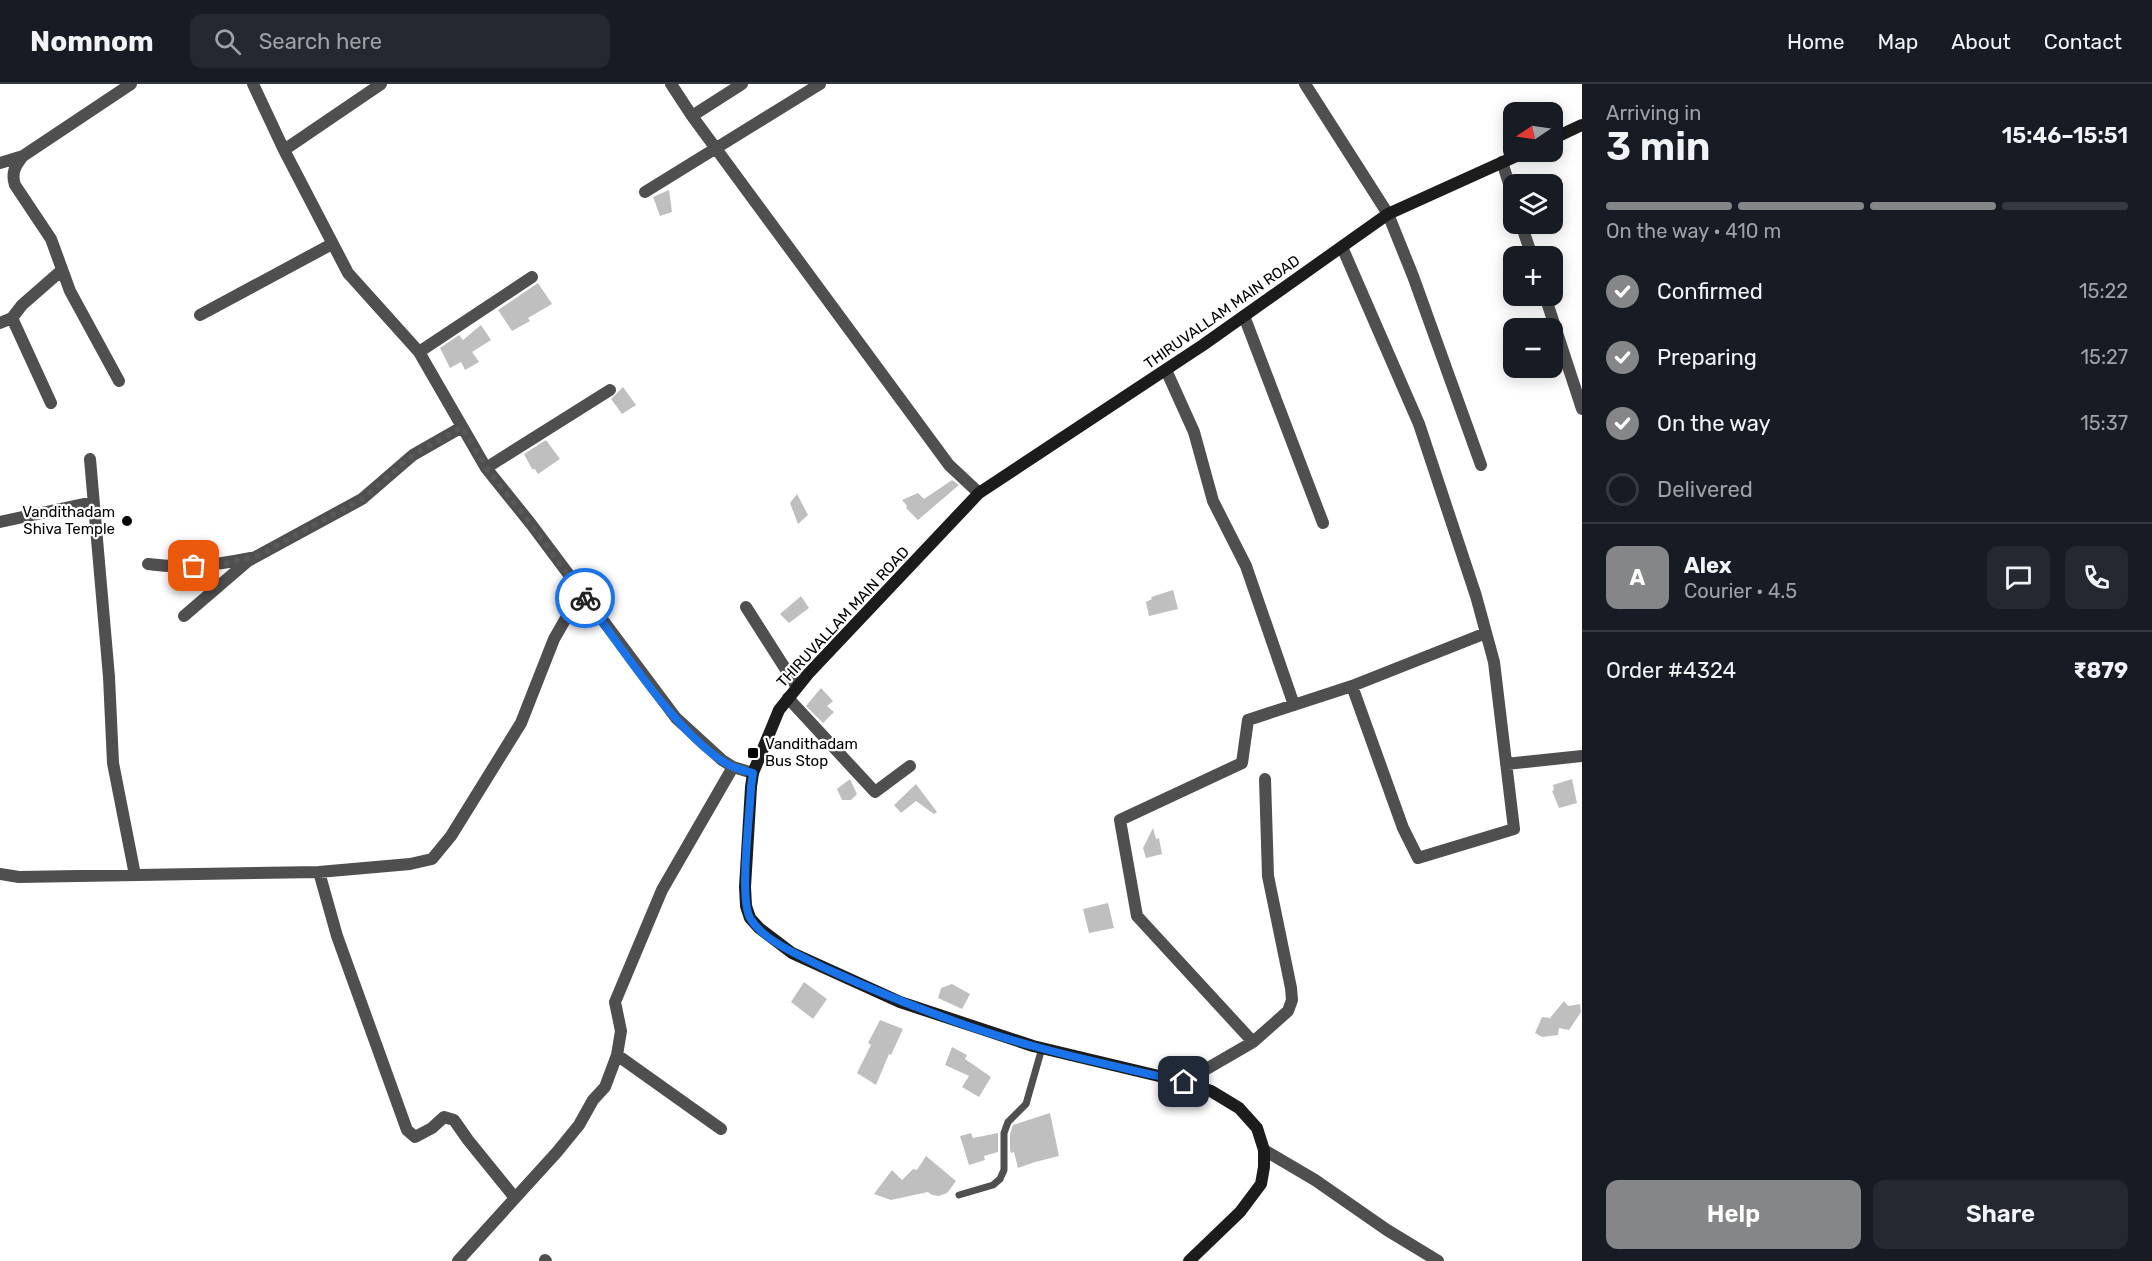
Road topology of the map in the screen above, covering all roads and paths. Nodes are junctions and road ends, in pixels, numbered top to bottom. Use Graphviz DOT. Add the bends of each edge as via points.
graph roads {
  1 [pos="131,84"];
  2 [pos="253,84"];
  3 [pos="381,84"];
  4 [pos="671,84"];
  5 [pos="742,84"];
  6 [pos="820,84"];
  7 [pos="1305,84"];
  8 [pos="692,116"];
  9 [pos="1582,125"];
  10 [pos="1563,134"];
  11 [pos="716,148"];
  12 [pos="284,150"];
  13 [pos="23,156"];
  14 [pos="1502,162"];
  15 [pos="0,163"];
  16 [pos="1506,174"];
  17 [pos="645,192"];
  18 [pos="1388,214"];
  19 [pos="332,244"];
  20 [pos="1342,247"];
  21 [pos="62,270"];
  22 [pos="532,277"];
  23 [pos="1548,306"];
  24 [pos="200,315"];
  25 [pos="1245,316"];
  26 [pos="12,318"];
  27 [pos="0,323"];
  28 [pos="419,352"];
  29 [pos="1166,370"];
  30 [pos="118,381"];
  31 [pos="610,390"];
  32 [pos="51,403"];
  33 [pos="1582,409"];
  34 [pos="462,427"];
  35 [pos="90,459"];
  36 [pos="1481,465"];
  37 [pos="486,468"];
  38 [pos="979,493"];
  39 [pos="93,501"];
  40 [pos="0,522"];
  41 [pos="1323,523"];
  42 [pos="255,557"];
  43 [pos="148,564"];
  44 [pos="581,592"];
  45 [pos="746,607"];
  46 [pos="184,616"];
  47 [pos="1486,633"];
  48 [pos="1352,686"];
  49 [pos="797,687"];
  50 [pos="788,698"];
  51 [pos="1294,705"];
  52 [pos="1582,756"];
  53 [pos="1506,764"];
  54 [pos="910,766"];
  55 [pos="733,767"];
  56 [pos="753,773"];
  57 [pos="1265,779"];
  58 [pos="319,872"];
  59 [pos="0,874"];
  60 [pos="135,875"];
  61 [pos="1253,1042"];
  62 [pos="1042,1048"];
  63 [pos="617,1055"];
  64 [pos="1184,1082"];
  65 [pos="722,1129"];
  66 [pos="1264,1149"];
  67 [pos="959,1195"];
  68 [pos="515,1198"];
  69 [pos="458,1261"];
  70 [pos="1189,1261"];
  71 [pos="1438,1261"];
  1 -- 13 [label="street"];
  2 -- 12 [label="street"];
  3 -- 12 [label="street"];
  4 -- 8 [label="street"];
  5 -- 8 [label="street"];
  6 -- 11 [label="street"];
  7 -- 18 [label="street"];
  8 -- 11 [label="street"];
  9 -- 10 [label="main road"];
  11 -- 17 [label="street"];
  11 -- 38 [label="street" via="949,465"];
  12 -- 19 [label="street"];
  13 -- 15 [label="street"];
  13 -- 21 [label="street" via="14,170 15,185 51,239"];
  14 -- 16 [label="street"];
  14 -- 18 [label="main road, THIRUVALLAM MAIN ROAD"];
  18 -- 20 [label="main road, THIRUVALLAM MAIN ROAD"];
  18 -- 36 [label="street"];
  19 -- 24 [label="street"];
  19 -- 28 [label="street" via="348,273"];
  20 -- 25 [label="main road, THIRUVALLAM MAIN ROAD"];
  20 -- 47 [label="street" via="1419,424"];
  21 -- 26 [label="street" via="22,304"];
  21 -- 30 [label="street"];
  22 -- 28 [label="street"];
  23 -- 33 [label="street"];
  25 -- 29 [label="main road, THIRUVALLAM MAIN ROAD"];
  25 -- 41 [label="street"];
  26 -- 27 [label="street"];
  26 -- 32 [label="street"];
  28 -- 34 [label="street"];
  29 -- 38 [label="main road, THIRUVALLAM MAIN ROAD"];
  29 -- 51 [label="street" via="1194,432 1214,501 1246,566"];
  31 -- 37 [label="street"];
  34 -- 37 [label="street"];
  34 -- 42 [label="street" via="413,455 362,499"];
  35 -- 39 [label="street"];
  37 -- 44 [label="street"];
  38 -- 49 [label="main road, THIRUVALLAM MAIN ROAD"];
  39 -- 40 [label="street"];
  39 -- 60 [label="street" via="113,763"];
  42 -- 43 [label="street" via="217,565"];
  42 -- 46 [label="street"];
  44 -- 55 [label="street" via="676,718"];
  44 -- 58 [label="street" via="554,639 521,723 438,853 410,864"];
  45 -- 49 [label="street"];
  47 -- 48 [label="street"];
  47 -- 53 [label="street" via="1494,662"];
  48 -- 51 [label="street"];
  48 -- 53 [label="street" via="1403,828 1418,858 1514,829"];
  49 -- 50 [label="main road, THIRUVALLAM MAIN ROAD"];
  50 -- 54 [label="street" via="874,792"];
  50 -- 56 [label="main road, THIRUVALLAM MAIN ROAD" via="779,710"];
  51 -- 61 [label="street" via="1248,720 1242,763 1120,820 1137,916"];
  52 -- 53 [label="street"];
  55 -- 56 [label="street"];
  55 -- 63 [label="street" via="662,890 615,1002 621,1031"];
  56 -- 62 [label="main road, THIRUVALLAM MAIN ROAD" via="745,887 750,918 759,928 792,952 900,1002"];
  57 -- 61 [label="street" via="1268,876 1292,1000 1287,1011"];
  58 -- 60 [label="street"];
  58 -- 68 [label="street" via="337,936 407,1130 415,1137 444,1117 454,1120"];
  59 -- 60 [label="street"];
  61 -- 64 [label="street"];
  62 -- 64 [label="main road, THIRUVALLAM MAIN ROAD"];
  62 -- 67 [label="lane" via="1026,1104 1008,1122 1004,1133 1004,1170 1000,1179 993,1185"];
  63 -- 65 [label="street"];
  63 -- 68 [label="street" via="605,1087 579,1125"];
  64 -- 66 [label="main road, THIRUVALLAM MAIN ROAD" via="1211,1091 1239,1108 1257,1128"];
  66 -- 70 [label="main road, THIRUVALLAM MAIN ROAD" via="1261,1184 1240,1212"];
  66 -- 71 [label="street"];
  68 -- 69 [label="street"];
}
